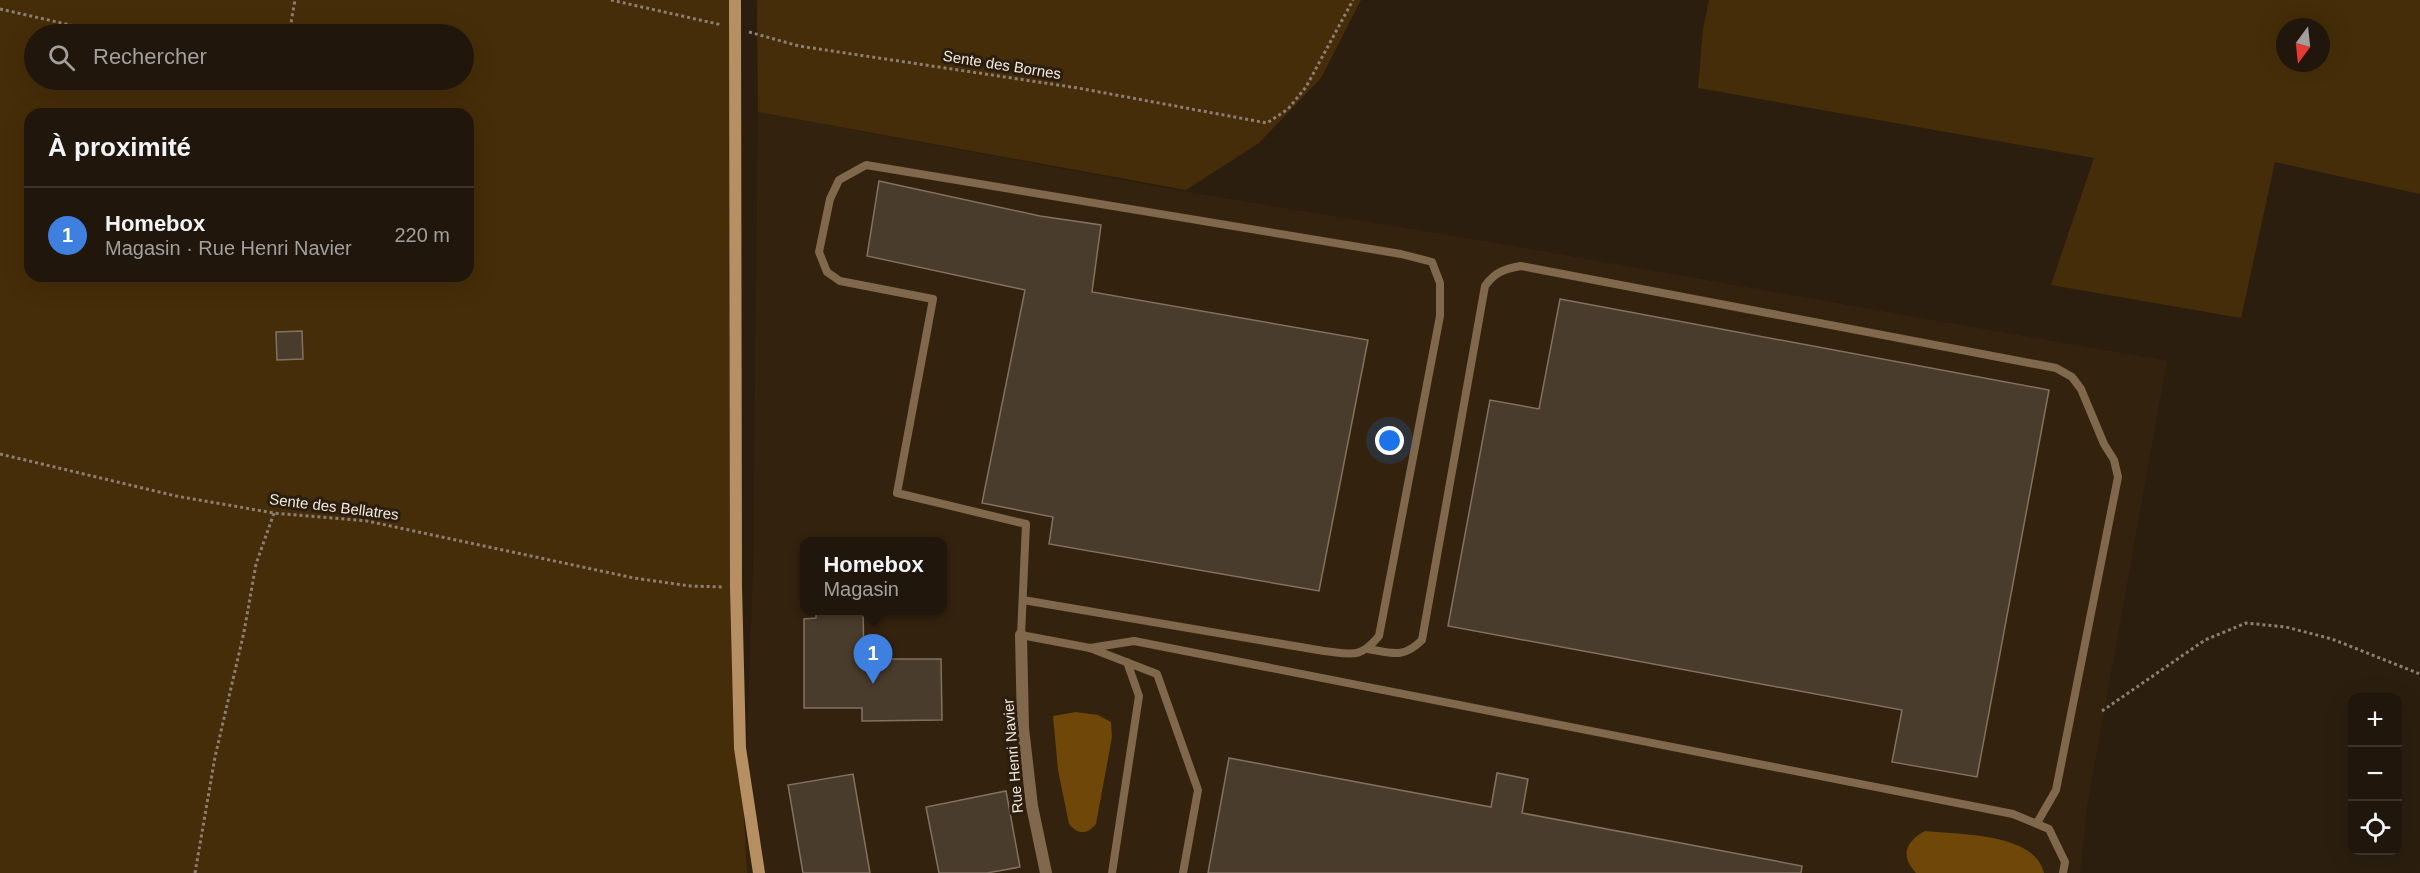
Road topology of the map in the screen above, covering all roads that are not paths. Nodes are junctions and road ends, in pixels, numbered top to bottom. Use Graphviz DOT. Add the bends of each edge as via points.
graph roads {
  1 [pos="735,0"];
  2 [pos="1023,600"];
  3 [pos="1021,635"];
  4 [pos="1090,648"];
  5 [pos="1368,649"];
  6 [pos="1127,662"];
  7 [pos="2037,824"];
  8 [pos="759,873"];
  9 [pos="1046,873"];
  10 [pos="1112,873"];
  11 [pos="1183,873"];
  12 [pos="2063,873"];
  1 -- 8 [label="street" via="740,748"];
  2 -- 3 [label="lane"];
  2 -- 5 [label="lane" via="1324,651 1357,655"];
  2 -- 5 [label="lane" via="1026,524 897,493 933,298 840,281 827,272 819,252 830,199 839,180 866,165 1432,262 1440,284 1440,316 1379,636"];
  3 -- 4 [label="lane"];
  3 -- 9 [label="street, Rue Henri Navier" via="1023,728 1032,806"];
  4 -- 6 [label="lane"];
  4 -- 7 [label="lane" via="1134,641 2013,814"];
  5 -- 7 [label="lane" via="1403,654 1422,640 1485,286 1492,275 1506,269 1521,266 2056,368 2072,377 2081,389 2118,477 2056,790"];
  6 -- 10 [label="lane" via="1139,696"];
  6 -- 11 [label="lane" via="1157,674 1198,790"];
  7 -- 12 [label="lane" via="2049,829 2065,862"];
}
